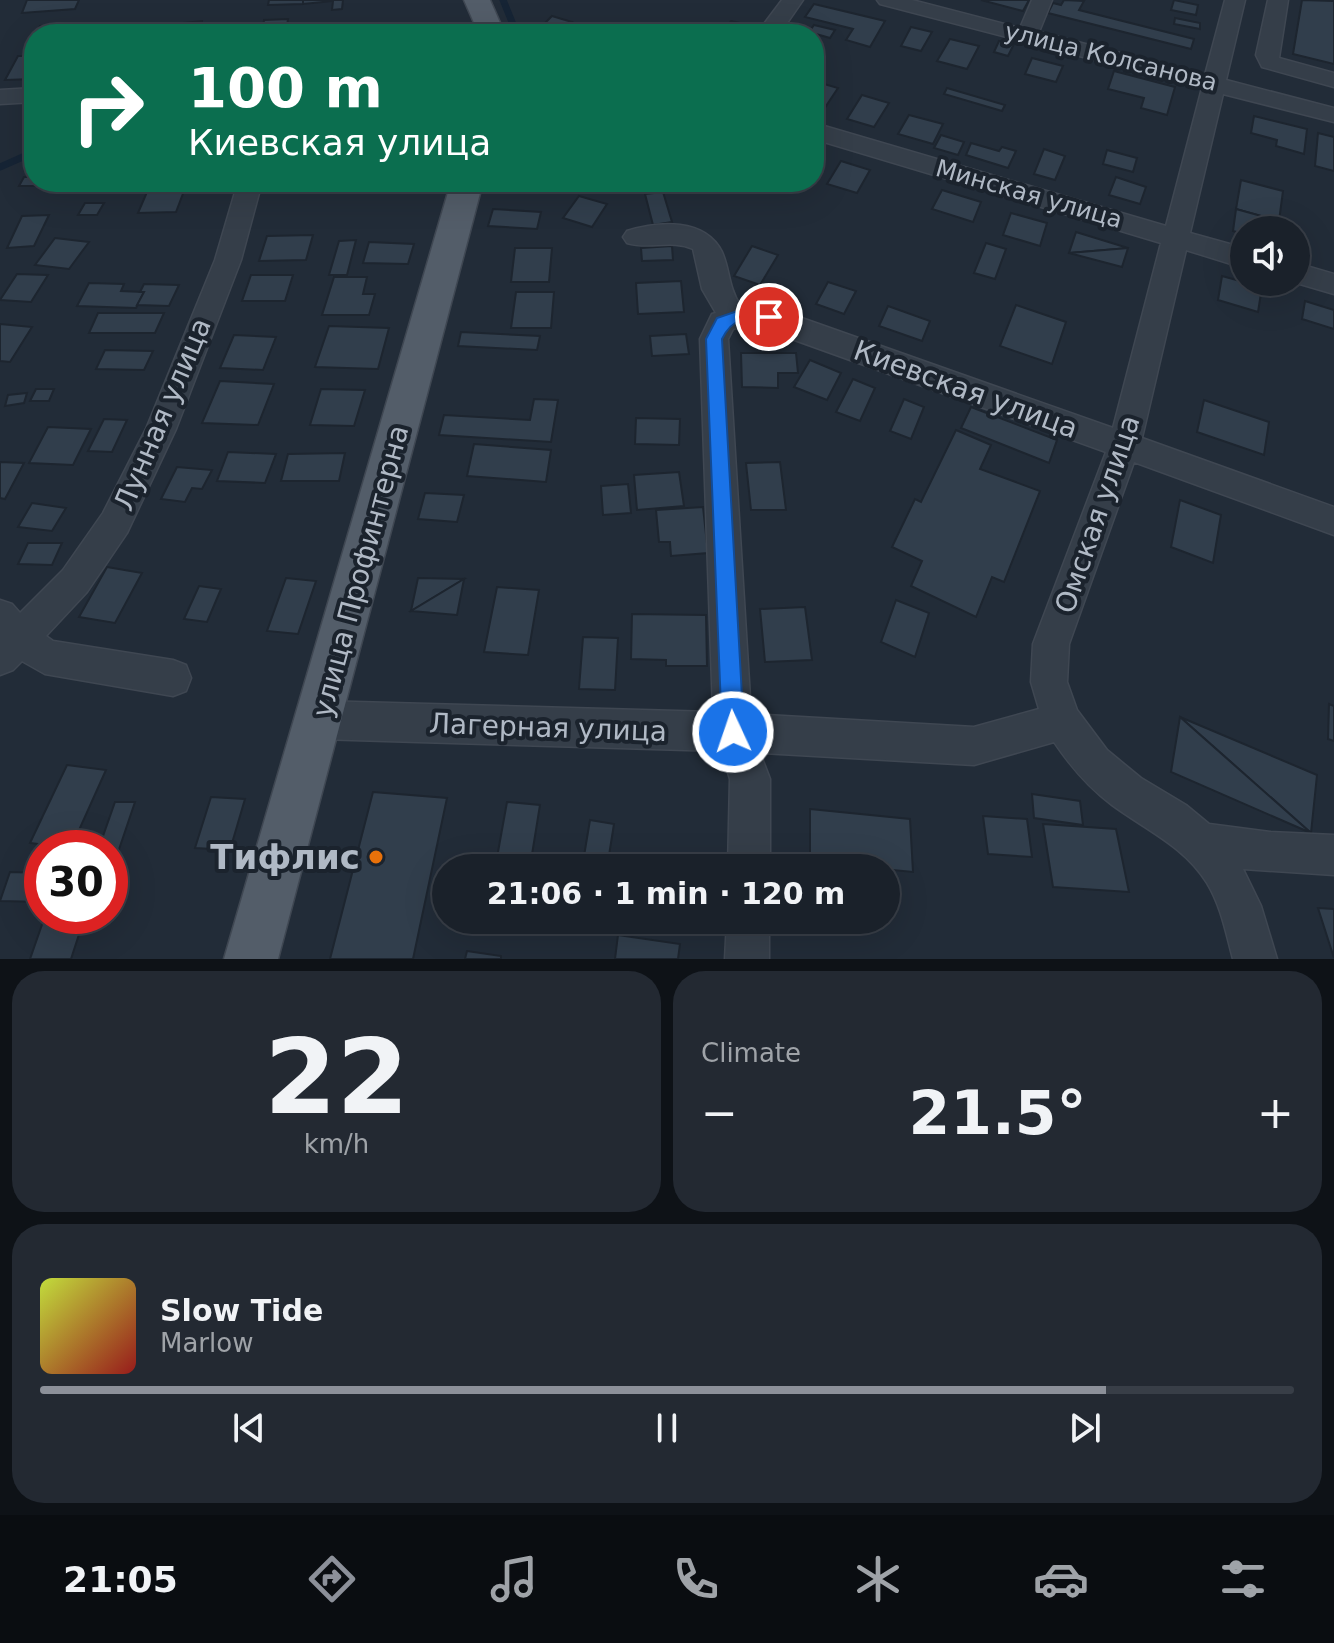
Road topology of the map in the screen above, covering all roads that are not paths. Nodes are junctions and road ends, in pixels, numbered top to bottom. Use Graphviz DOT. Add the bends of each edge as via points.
graph roads {
  1 [pos="477,0"];
  2 [pos="793,0"];
  3 [pos="887,0"];
  4 [pos="1042,0"];
  5 [pos="1235,0"];
  6 [pos="1278,0"];
  7 [pos="940,8"];
  8 [pos="488,24"];
  9 [pos="775,24"];
  10 [pos="1027,35"];
  11 [pos="1334,80"];
  12 [pos="1214,84"];
  13 [pos="24,96"];
  14 [pos="0,97"];
  15 [pos="1334,115"];
  16 [pos="824,134"];
  17 [pos="247,192"];
  18 [pos="464,192"];
  19 [pos="636,237"];
  20 [pos="1176,237"];
  21 [pos="1230,254"];
  22 [pos="1310,277"];
  23 [pos="1334,284"];
  24 [pos="732,317"];
  25 [pos="1124,447"];
  26 [pos="1334,521"];
  27 [pos="7,637"];
  28 [pos="173,678"];
  29 [pos="319,720"];
  30 [pos="1062,721"];
  31 [pos="733,732"];
  32 [pos="1200,843"];
  33 [pos="749,854"];
  34 [pos="1334,855"];
  35 [pos="748,934"];
  36 [pos="251,959"];
  37 [pos="747,959"];
  38 [pos="1255,959"];
  1 -- 8 [label="main road"];
  2 -- 9 [label="street"];
  3 -- 7 [label="street, улица Колсанова"];
  4 -- 10 [label="street"];
  5 -- 12 [label="street, Омская улица"];
  6 -- 11 [label="street" via="1270,62"];
  7 -- 10 [label="street, улица Колсанова"];
  10 -- 12 [label="street, улица Колсанова"];
  12 -- 15 [label="street, улица Колсанова"];
  12 -- 20 [label="street, Омская улица"];
  13 -- 14 [label="street"];
  16 -- 20 [label="street, Минская улица"];
  17 -- 27 [label="street, Лунная улица" via="228,260 161,429 115,523 75,581"];
  18 -- 29 [label="main road, улица Профинтерна"];
  19 -- 24 [label="street" via="681,233 703,243 716,289"];
  20 -- 21 [label="street, Минская улица"];
  20 -- 25 [label="street, Омская улица"];
  22 -- 23 [label="street"];
  24 -- 25 [label="street, Киевская улица" via="769,317"];
  24 -- 31 [label="street" via="722,322 714,339"];
  25 -- 26 [label="street, Киевская улица"];
  25 -- 30 [label="street, Омская улица" via="1051,644 1049,682"];
  27 -- 28 [label="street" via="45,657"];
  29 -- 31 [label="street, Лагерная улица"];
  29 -- 36 [label="main road, улица Профинтерна"];
  30 -- 31 [label="street, Лагерная улица" via="974,746"];
  30 -- 32 [label="street, Омская улица" via="1093,764"];
  31 -- 33 [label="street" via="750,779"];
  32 -- 34 [label="street"];
  32 -- 38 [label="street, Омская улица" via="1221,868 1240,906"];
  35 -- 37 [label="street"];
}
